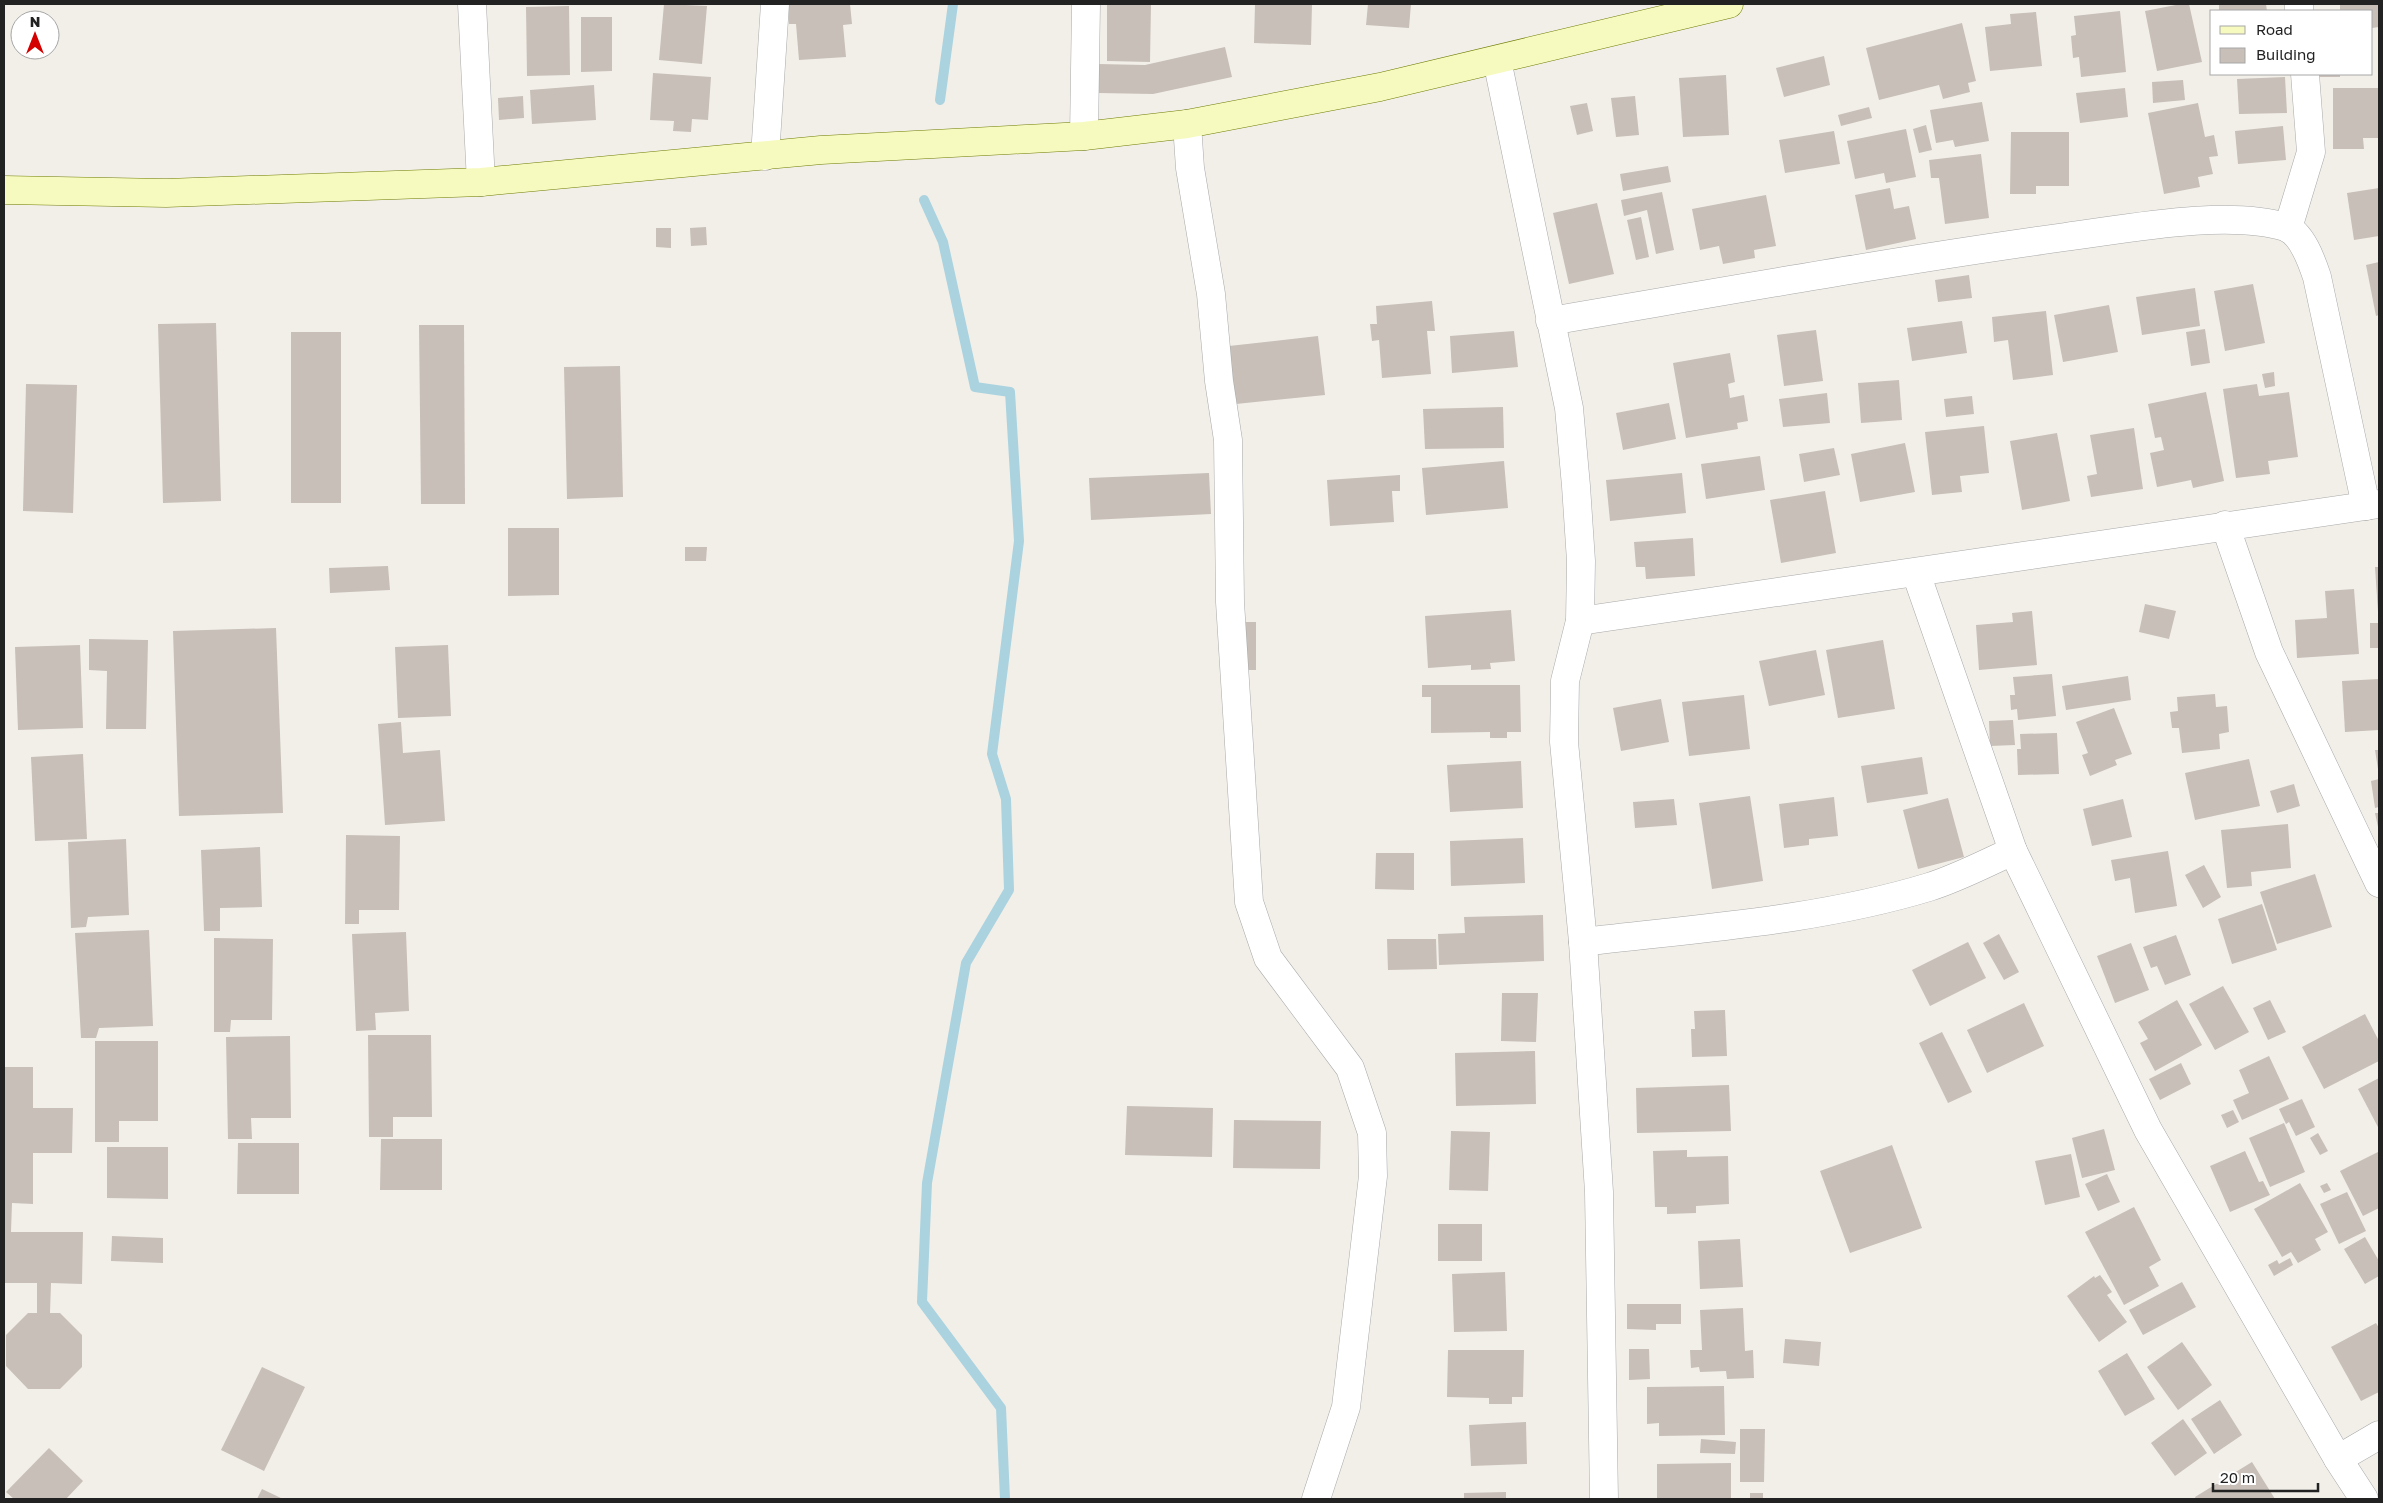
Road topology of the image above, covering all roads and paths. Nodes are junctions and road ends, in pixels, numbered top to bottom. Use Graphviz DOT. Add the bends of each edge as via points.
graph roads {
  1 [pos="472,4"];
  2 [pos="775,4"];
  3 [pos="1086,4"];
  4 [pos="1729,4"];
  5 [pos="1497,60"];
  6 [pos="2304,75"];
  7 [pos="1187,124"];
  8 [pos="1084,136"];
  9 [pos="765,156"];
  10 [pos="481,182"];
  11 [pos="4,190"];
  12 [pos="2288,228"];
  13 [pos="1550,321"];
  14 [pos="2373,505"];
  15 [pos="2226,525"];
  16 [pos="1916,573"];
  17 [pos="1580,621"];
  18 [pos="2013,851"];
  19 [pos="2379,883"];
  20 [pos="1583,942"];
  21 [pos="2379,1434"];
  22 [pos="2338,1459"];
  23 [pos="1316,1499"];
  24 [pos="1604,1499"];
  25 [pos="2364,1499"];
  1 -- 10 [label="street"];
  2 -- 9 [label="street"];
  3 -- 8 [label="street"];
  4 -- 5 [label="street"];
  5 -- 7 [label="street" via="1380,87"];
  5 -- 13 [label="street"];
  6 -- 12 [label="street" via="2311,152"];
  7 -- 8 [label="street"];
  7 -- 23 [label="street" via="1190,168 1211,294 1228,440 1230,602 1249,902 1268,958 1350,1068 1372,1134 1373,1176 1346,1407"];
  8 -- 9 [label="street" via="894,145"];
  9 -- 10 [label="street"];
  10 -- 11 [label="street" via="166,194"];
  12 -- 13 [label="street" via="2253,221 2156,225 1994,247"];
  12 -- 14 [label="street" via="2307,249 2317,277"];
  13 -- 17 [label="street" via="1569,408 1581,561"];
  14 -- 15 [label="street"];
  15 -- 16 [label="street"];
  15 -- 19 [label="street" via="2269,652"];
  16 -- 17 [label="street"];
  16 -- 18 [label="street"];
  17 -- 20 [label="street" via="1565,681 1564,742"];
  18 -- 20 [label="street" via="1931,886 1851,907"];
  18 -- 22 [label="street" via="2148,1130"];
  20 -- 24 [label="street" via="1599,1192"];
  21 -- 22 [label="street"];
  22 -- 25 [label="street"];
}
